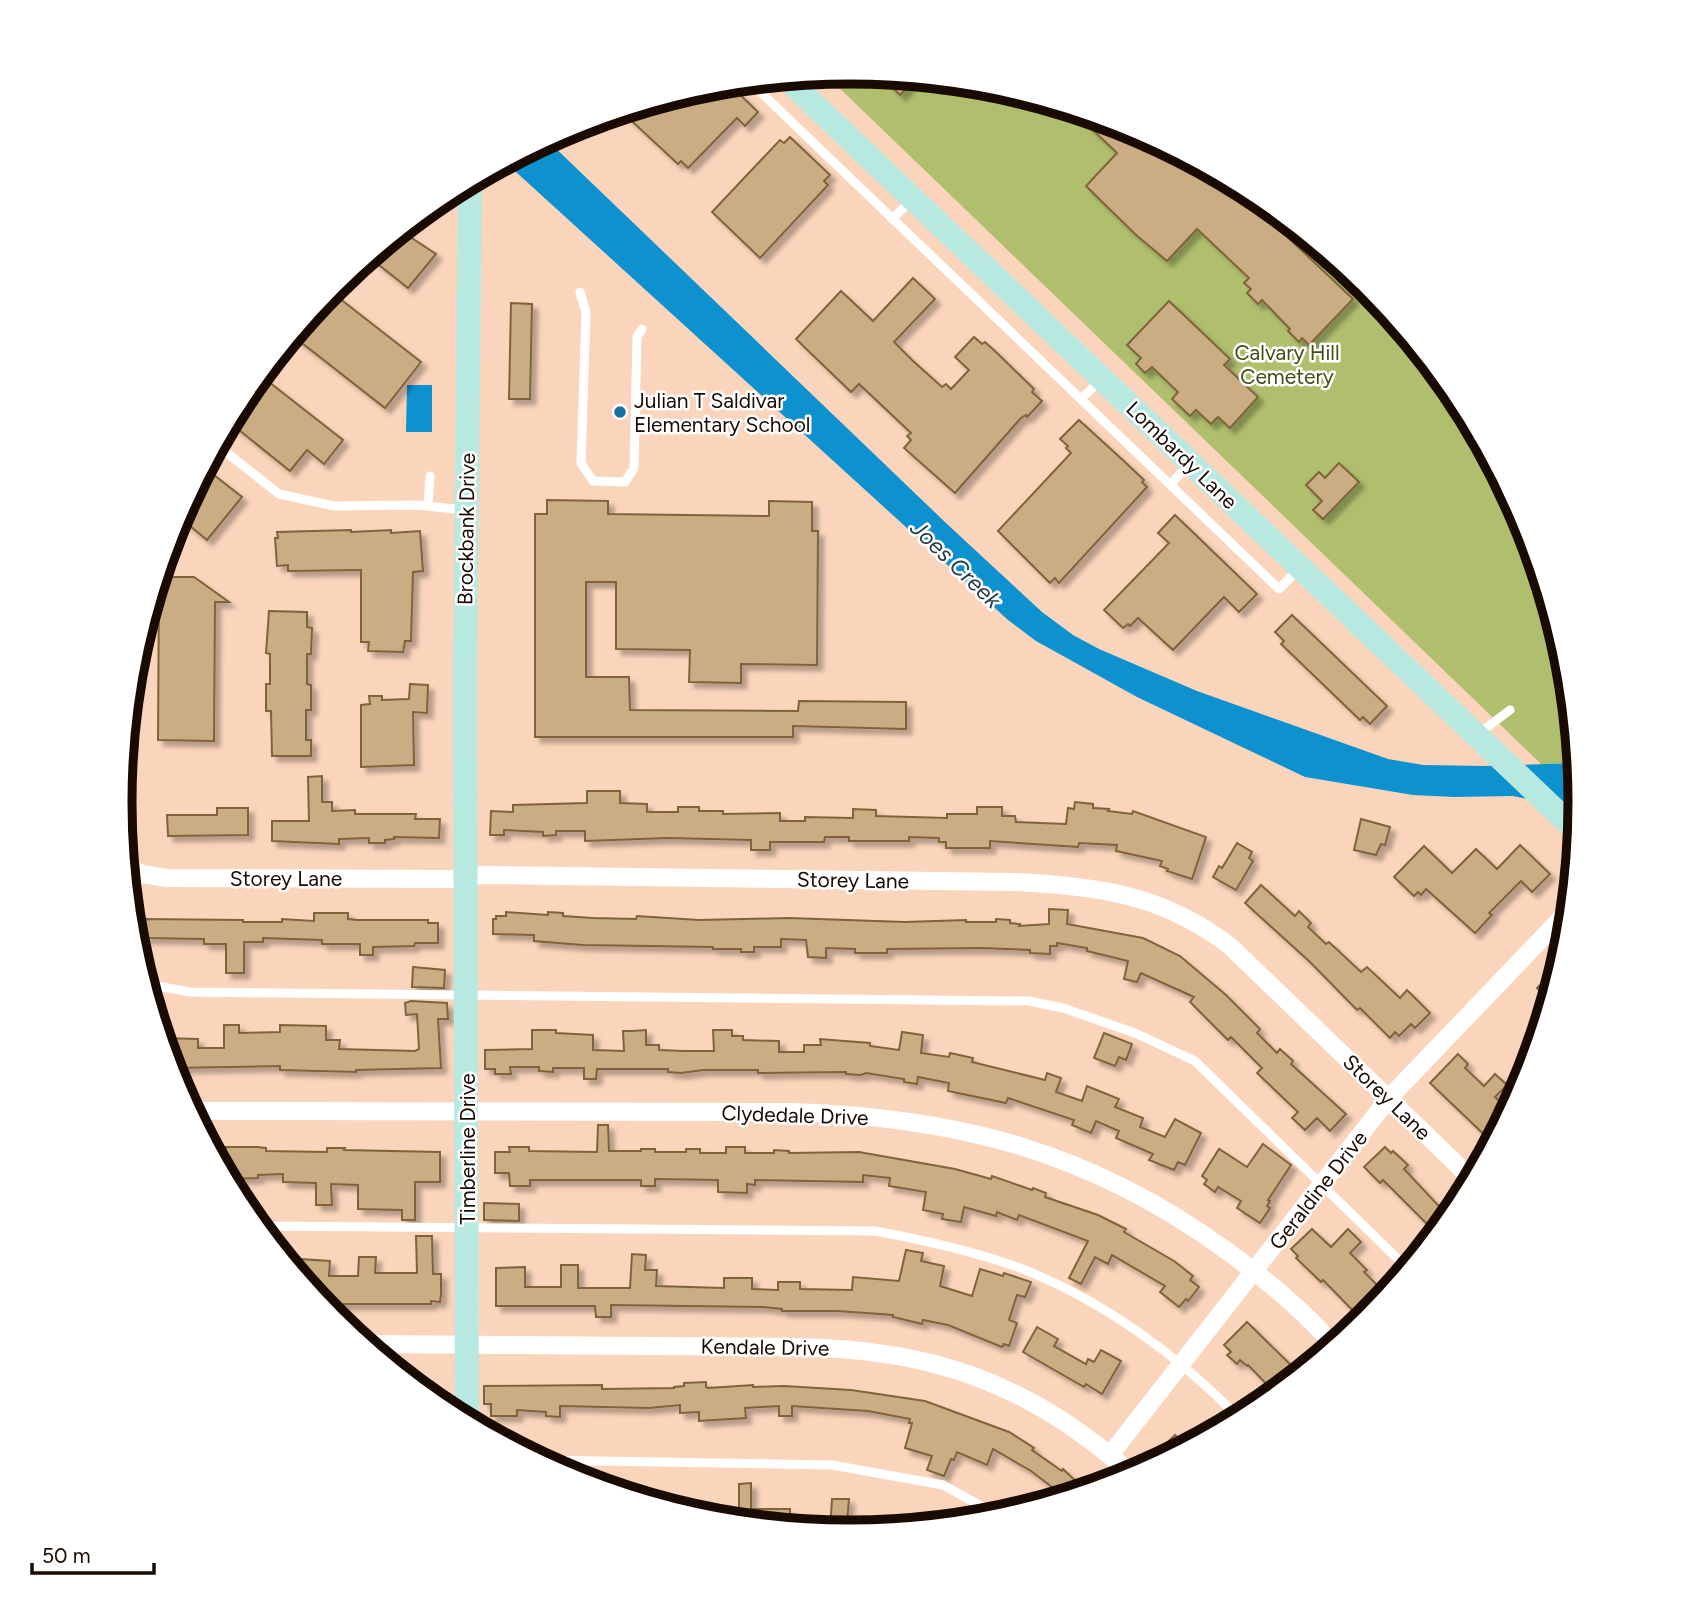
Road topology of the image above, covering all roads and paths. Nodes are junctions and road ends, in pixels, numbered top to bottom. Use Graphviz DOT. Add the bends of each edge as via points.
graph roads {
  1 [pos="802,86"];
  2 [pos="758,90"];
  3 [pos="470,193"];
  4 [pos="913,199"];
  5 [pos="892,219"];
  6 [pos="580,292"];
  7 [pos="642,329"];
  8 [pos="1102,379"];
  9 [pos="1081,400"];
  10 [pos="224,451"];
  11 [pos="1190,462"];
  12 [pos="430,476"];
  13 [pos="1171,484"];
  14 [pos="428,506"];
  15 [pos="466,510"];
  16 [pos="1301,567"];
  17 [pos="1510,710"];
  18 [pos="1481,739"];
  19 [pos="1568,822"];
  20 [pos="136,871"];
  21 [pos="466,877"];
  22 [pos="1559,921"];
  23 [pos="155,986"];
  24 [pos="467,994"];
  25 [pos="1389,1098"];
  26 [pos="202,1111"];
  27 [pos="466,1111"];
  28 [pos="1466,1173"];
  29 [pos="1322,1184"];
  30 [pos="270,1226"];
  31 [pos="468,1227"];
  32 [pos="1402,1263"];
  33 [pos="1255,1271"];
  34 [pos="1328,1340"];
  35 [pos="378,1344"];
  36 [pos="466,1344"];
  37 [pos="1181,1364"];
  38 [pos="467,1410"];
  39 [pos="1232,1411"];
  40 [pos="1110,1455"];
  41 [pos="563,1460"];
  42 [pos="1123,1467"];
  43 [pos="985,1508"];
  1 -- 4 [label="street, Lombardy Lane"];
  2 -- 5 [label="lane"];
  3 -- 15 [label="street, Brockbank Drive"];
  4 -- 5 [label="lane"];
  4 -- 8 [label="street, Lombardy Lane"];
  5 -- 9 [label="lane"];
  6 -- 7 [label="lane" via="586,313 581,463 593,481 625,482 634,468 637,337"];
  8 -- 9 [label="lane"];
  8 -- 11 [label="street, Lombardy Lane"];
  9 -- 13 [label="lane"];
  10 -- 14 [label="lane" via="279,494 334,506"];
  11 -- 13 [label="lane"];
  11 -- 16 [label="street, Lombardy Lane"];
  12 -- 14 [label="lane"];
  13 -- 16 [label="lane" via="1279,589"];
  14 -- 15 [label="lane"];
  15 -- 21 [label="street, Brockbank Drive"];
  16 -- 18 [label="street, Lombardy Lane"];
  17 -- 18 [label="lane"];
  18 -- 19 [label="street, Lombardy Lane"];
  20 -- 21 [label="street, Storey Lane" via="167,878"];
  21 -- 24 [label="street, Timberline Drive"];
  21 -- 25 [label="street, Storey Lane" via="1014,882 1120,893 1171,909 1211,931"];
  22 -- 25 [label="street, Geraldine Drive"];
  23 -- 24 [label="lane" via="190,992"];
  24 -- 27 [label="street, Timberline Drive"];
  24 -- 29 [label="lane" via="1028,1001 1063,1008 1135,1033 1195,1061"];
  25 -- 28 [label="street, Storey Lane"];
  25 -- 29 [label="street, Geraldine Drive"];
  26 -- 27 [label="street, Clydedale Drive"];
  27 -- 31 [label="street, Timberline Drive"];
  27 -- 33 [label="street, Clydedale Drive" via="851,1114 971,1132 1028,1147 1146,1198"];
  29 -- 32 [label="lane"];
  29 -- 33 [label="street, Geraldine Drive"];
  30 -- 31 [label="lane"];
  31 -- 36 [label="street, Timberline Drive"];
  31 -- 37 [label="lane" via="875,1231 926,1240 1021,1269 1063,1288 1149,1339"];
  33 -- 34 [label="street, Clydedale Drive"];
  33 -- 37 [label="street, Geraldine Drive"];
  35 -- 36 [label="street, Kendale Drive"];
  36 -- 38 [label="street, Timberline Drive"];
  36 -- 40 [label="street, Kendale Drive" via="841,1348 888,1353 987,1380 1052,1414"];
  37 -- 39 [label="lane"];
  37 -- 40 [label="street, Geraldine Drive"];
  40 -- 42 [label="street, Kendale Drive"];
  41 -- 43 [label="lane" via="832,1465 943,1485"];
}
